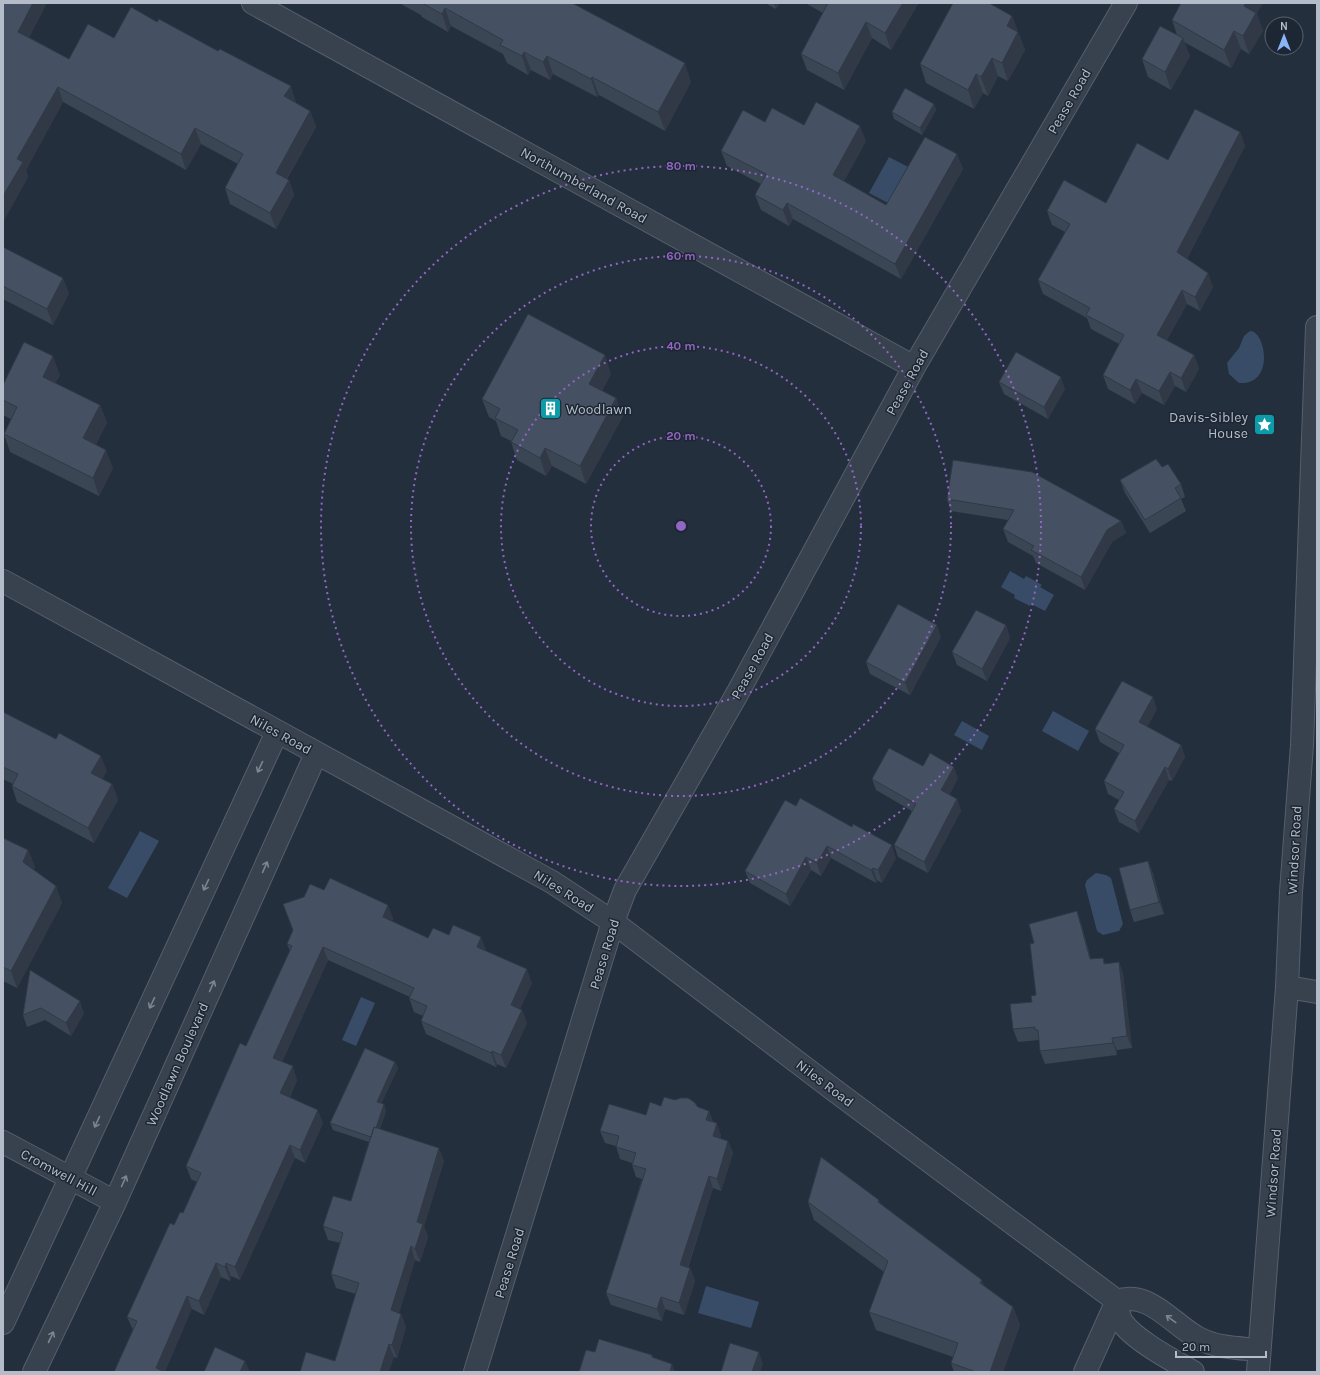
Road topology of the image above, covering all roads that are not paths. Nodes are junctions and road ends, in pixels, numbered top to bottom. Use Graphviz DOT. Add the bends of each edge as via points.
graph roads {
  1 [pos="253,3"];
  2 [pos="1126,3"];
  3 [pos="1317,327"];
  4 [pos="914,367"];
  5 [pos="3,581"];
  6 [pos="277,732"];
  7 [pos="1309,745"];
  8 [pos="316,754"];
  9 [pos="613,922"];
  10 [pos="1287,987"];
  11 [pos="1317,992"];
  12 [pos="3,1142"];
  13 [pos="71,1179"];
  14 [pos="115,1202"];
  15 [pos="1117,1301"];
  16 [pos="3,1323"];
  17 [pos="1259,1350"];
  18 [pos="34,1372"];
  19 [pos="475,1372"];
  20 [pos="1085,1372"];
  21 [pos="1194,1372"];
  22 [pos="1258,1372"];
  1 -- 4 [label="street, Northumberland Road"];
  2 -- 4 [label="street, Pease Road"];
  3 -- 7 [label="street, Windsor Road"];
  4 -- 9 [label="street, Pease Road" via="737,694 625,890"];
  5 -- 6 [label="street, Niles Road"];
  6 -- 8 [label="street, Niles Road"];
  6 -- 13 [label="street, one-way"];
  7 -- 10 [label="street, Windsor Road" via="1291,892"];
  8 -- 9 [label="street, Niles Road" via="511,858"];
  14 -- 8 [label="street, Woodlawn Boulevard, one-way"];
  9 -- 15 [label="street, Niles Road"];
  9 -- 19 [label="street, Pease Road"];
  10 -- 11 [label="street"];
  10 -- 17 [label="street, Windsor Road"];
  12 -- 13 [label="street, Cromwell Hill"];
  13 -- 14 [label="street, Cromwell Hill"];
  13 -- 16 [label="street"];
  18 -- 14 [label="street, Woodlawn Boulevard, one-way"];
  17 -- 15 [label="street, one-way" via="1230,1348 1210,1343 1138,1298 1128,1297"];
  15 -- 20 [label="street"];
  15 -- 21 [label="street" via="1122,1322 1131,1331"];
  17 -- 22 [label="street, Windsor Road"];
}
